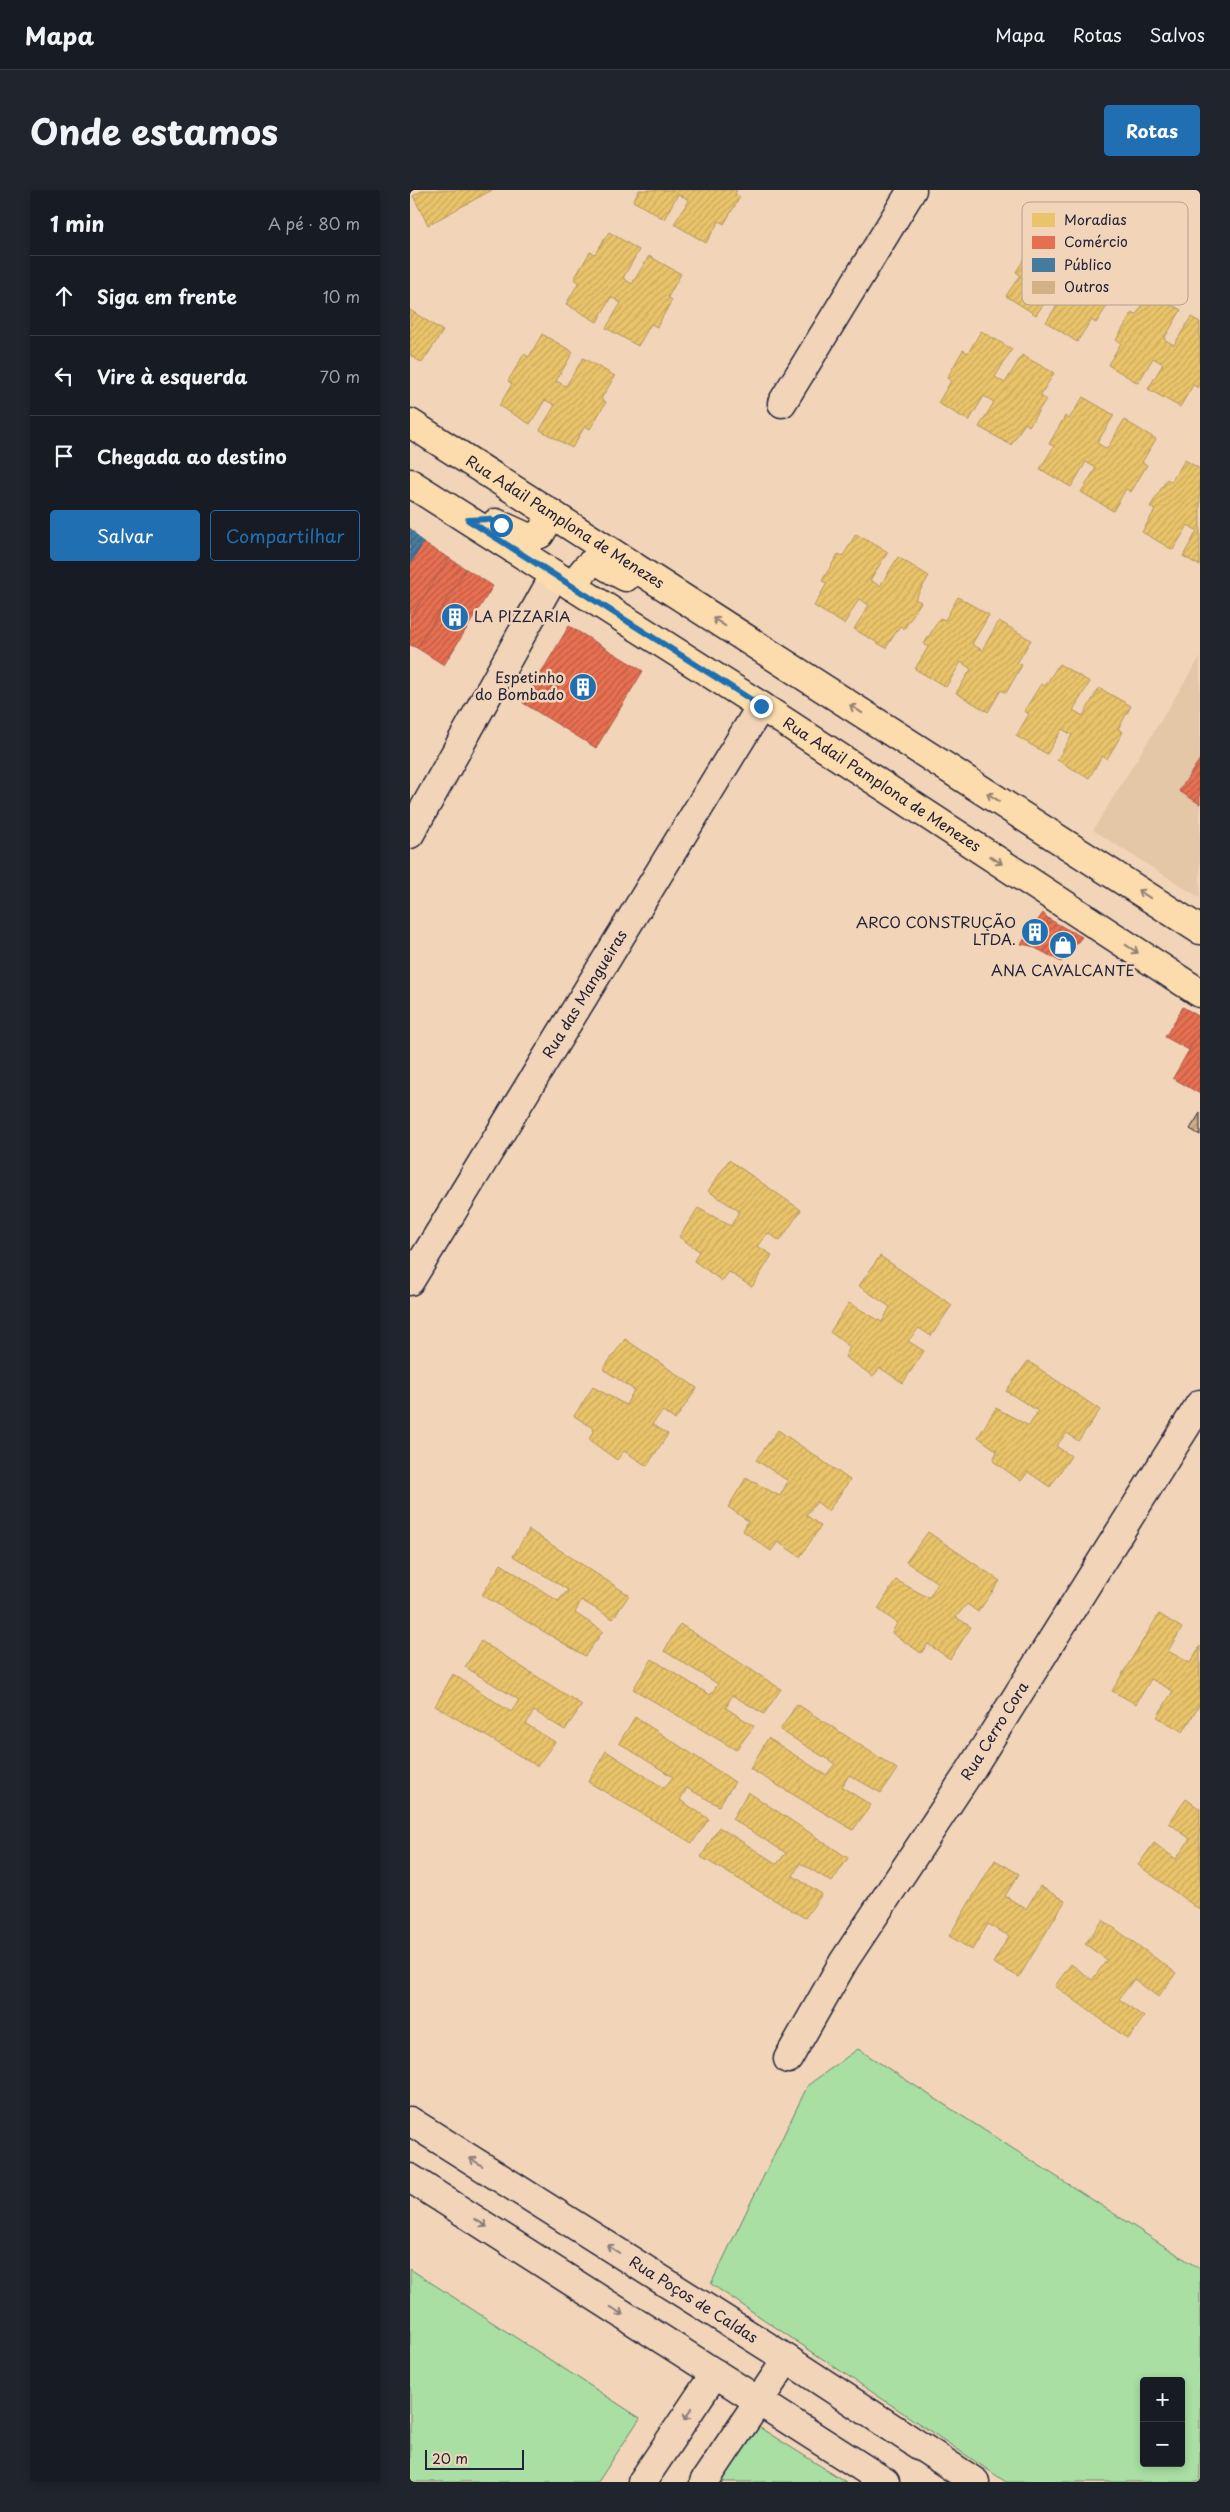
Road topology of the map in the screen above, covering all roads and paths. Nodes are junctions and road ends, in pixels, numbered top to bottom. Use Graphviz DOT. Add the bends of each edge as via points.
graph roads {
  1 [pos="912,190"];
  2 [pos="782,403"];
  3 [pos="410,423"];
  4 [pos="410,483"];
  5 [pos="552,514"];
  6 [pos="468,520"];
  7 [pos="650,578"];
  8 [pos="563,581"];
  9 [pos="761,706"];
  10 [pos="410,834"];
  11 [pos="1200,930"];
  12 [pos="1200,994"];
  13 [pos="410,1281"];
  14 [pos="1200,1404"];
  15 [pos="788,2059"];
  16 [pos="410,2121"];
  17 [pos="410,2178"];
  18 [pos="788,2359"];
  19 [pos="715,2373"];
  20 [pos="759,2401"];
  21 [pos="642,2482"];
  22 [pos="704,2482"];
  23 [pos="886,2482"];
  24 [pos="976,2482"];
  1 -- 2 [label="street"];
  3 -- 5 [label="main road, Rua Adail Pamplona de Menezes"];
  4 -- 6 [label="main road, Rua Adail Pamplona de Menezes"];
  5 -- 6 [label="main road" via="540,534 529,538 488,519"];
  5 -- 7 [label="main road, Rua Adail Pamplona de Menezes"];
  6 -- 8 [label="main road, Rua Adail Pamplona de Menezes"];
  7 -- 8 [label="main road" via="635,582 602,562 596,562"];
  11 -- 7 [label="main road, Rua Adail Pamplona de Menezes, one-way"];
  8 -- 9 [label="main road, Rua Adail Pamplona de Menezes"];
  8 -- 10 [label="street"];
  9 -- 12 [label="main road, Rua Adail Pamplona de Menezes, one-way"];
  9 -- 13 [label="street, Rua das Mangueiras"];
  14 -- 15 [label="street, Rua Cerro Cora" via="975,1763 844,1961"];
  18 -- 16 [label="street, Rua Poços de Caldas, one-way"];
  17 -- 19 [label="street, one-way"];
  18 -- 20 [label="street"];
  18 -- 24 [label="street, Rua Poços de Caldas"];
  19 -- 20 [label="street"];
  19 -- 21 [label="street, one-way"];
  20 -- 22 [label="street"];
  20 -- 23 [label="street"];
}
